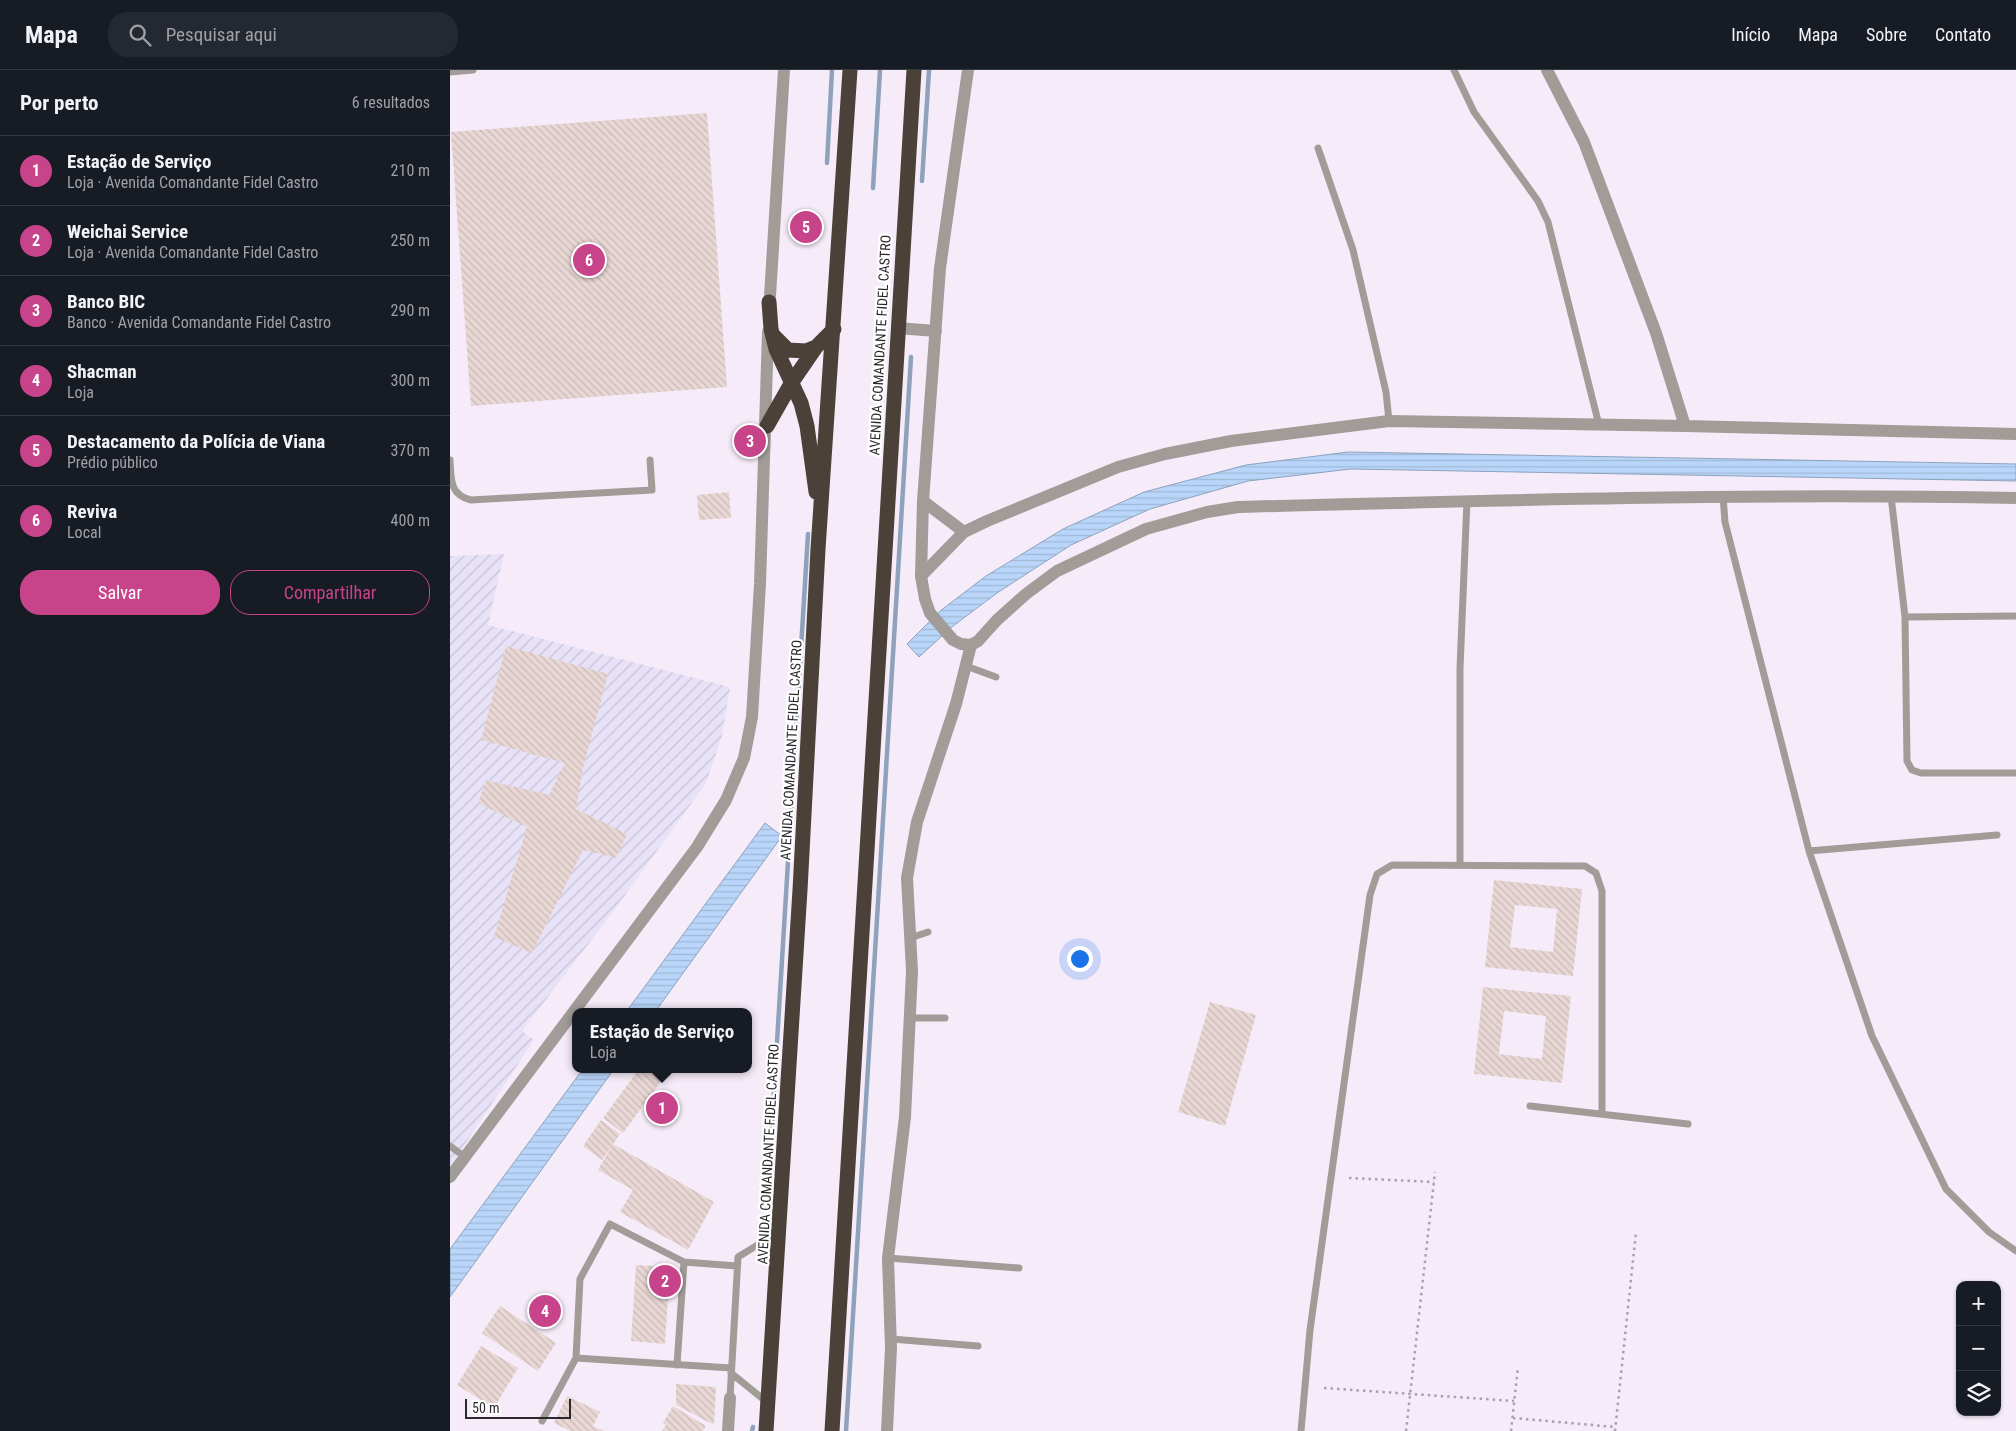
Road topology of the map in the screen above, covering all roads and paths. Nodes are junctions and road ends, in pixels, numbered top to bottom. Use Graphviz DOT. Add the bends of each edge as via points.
graph roads {
  1 [pos="473,70"];
  2 [pos="784,70"];
  3 [pos="850,70"];
  4 [pos="914,70"];
  5 [pos="968,70"];
  6 [pos="1454,70"];
  7 [pos="1547,70"];
  8 [pos="450,72"];
  9 [pos="1318,148"];
  10 [pos="769,302"];
  11 [pos="897,328"];
  12 [pos="770,329"];
  13 [pos="834,329"];
  14 [pos="936,331"];
  15 [pos="816,347"];
  16 [pos="792,382"];
  17 [pos="1389,421"];
  18 [pos="1600,424"];
  19 [pos="767,426"];
  20 [pos="1685,426"];
  21 [pos="2016,434"];
  22 [pos="450,460"];
  23 [pos="650,460"];
  24 [pos="1724,496"];
  25 [pos="1891,496"];
  26 [pos="2016,498"];
  27 [pos="1467,500"];
  28 [pos="923,501"];
  29 [pos="964,532"];
  30 [pos="818,549"];
  31 [pos="921,576"];
  32 [pos="2016,616"];
  33 [pos="1905,617"];
  34 [pos="971,645"];
  35 [pos="966,666"];
  36 [pos="996,677"];
  37 [pos="2016,773"];
  38 [pos="1997,835"];
  39 [pos="1809,851"];
  40 [pos="1460,865"];
  41 [pos="928,932"];
  42 [pos="910,938"];
  43 [pos="577,1008"];
  44 [pos="572,1014"];
  45 [pos="910,1018"];
  46 [pos="945,1018"];
  47 [pos="1530,1106"];
  48 [pos="1602,1114"];
  49 [pos="1688,1124"];
  50 [pos="450,1146"];
  51 [pos="465,1157"];
  52 [pos="1435,1172"];
  53 [pos="450,1177"];
  54 [pos="1349,1178"];
  55 [pos="1434,1182"];
  56 [pos="779,1232"];
  57 [pos="1636,1232"];
  58 [pos="2016,1251"];
  59 [pos="888,1258"];
  60 [pos="684,1262"];
  61 [pos="737,1266"];
  62 [pos="1019,1268"];
  63 [pos="891,1339"];
  64 [pos="978,1346"];
  65 [pos="576,1358"];
  66 [pos="677,1365"];
  67 [pos="1518,1367"];
  68 [pos="731,1371"];
  69 [pos="1324,1388"];
  70 [pos="1410,1394"];
  71 [pos="730,1398"];
  72 [pos="1514,1401"];
  73 [pos="768,1403"];
  74 [pos="1513,1418"];
  75 [pos="542,1421"];
  76 [pos="1615,1429"];
  77 [pos="728,1431"];
  78 [pos="766,1431"];
  79 [pos="832,1431"];
  80 [pos="887,1431"];
  81 [pos="1301,1431"];
  82 [pos="1406,1431"];
  83 [pos="1511,1431"];
  1 -- 8 [label="lane"];
  2 -- 10 [label="street"];
  3 -- 13 [label="highway, AVENIDA COMANDANTE FIDEL CASTRO"];
  4 -- 11 [label="highway, AVENIDA COMANDANTE FIDEL CASTRO"];
  5 -- 14 [label="street" via="940,268"];
  6 -- 18 [label="lane" via="1474,112 1538,201 1548,222"];
  7 -- 20 [label="street" via="1584,142 1652,324"];
  9 -- 17 [label="lane" via="1354,250 1386,392"];
  10 -- 12 [label="highway"];
  10 -- 19 [label="street"];
  11 -- 14 [label="street"];
  11 -- 79 [label="highway, AVENIDA COMANDANTE FIDEL CASTRO"];
  12 -- 15 [label="highway" via="776,340 788,350 806,351"];
  12 -- 16 [label="highway" via="779,358"];
  13 -- 15 [label="highway"];
  13 -- 30 [label="highway, AVENIDA COMANDANTE FIDEL CASTRO"];
  14 -- 28 [label="street"];
  15 -- 16 [label="highway"];
  16 -- 19 [label="highway"];
  16 -- 30 [label="highway" via="807,426"];
  17 -- 18 [label="street"];
  17 -- 29 [label="street" via="1231,441 1165,454 1118,468"];
  18 -- 20 [label="street"];
  19 -- 43 [label="street" via="752,717 744,758 726,800 697,847"];
  20 -- 21 [label="street"];
  22 -- 23 [label="lane" via="454,490 461,498 471,500 652,490"];
  24 -- 25 [label="street"];
  24 -- 27 [label="street"];
  24 -- 39 [label="lane" via="1725,522"];
  25 -- 26 [label="street"];
  25 -- 33 [label="lane"];
  27 -- 34 [label="street" via="1238,507 1171,520 1057,571 1026,594 978,642"];
  27 -- 40 [label="lane" via="1460,668"];
  28 -- 29 [label="street"];
  28 -- 31 [label="street"];
  29 -- 31 [label="street"];
  30 -- 56 [label="highway, AVENIDA COMANDANTE FIDEL CASTRO"];
  31 -- 34 [label="street" via="930,613 953,640"];
  32 -- 33 [label="lane"];
  33 -- 37 [label="lane" via="1907,761 1912,770 1921,773"];
  34 -- 35 [label="street"];
  35 -- 36 [label="lane"];
  35 -- 42 [label="street" via="917,822 907,878"];
  38 -- 39 [label="lane"];
  39 -- 58 [label="lane" via="1872,1036 1946,1189 1989,1232"];
  40 -- 48 [label="lane" via="1585,866 1596,873 1602,891"];
  40 -- 81 [label="lane" via="1392,865 1377,874 1370,895 1312,1320"];
  41 -- 42 [label="lane"];
  42 -- 45 [label="street"];
  44 -- 51 [label="street"];
  45 -- 46 [label="lane"];
  45 -- 59 [label="street" via="905,1117"];
  47 -- 48 [label="lane"];
  48 -- 49 [label="lane"];
  50 -- 51 [label="lane"];
  51 -- 53 [label="street"];
  52 -- 55 [label="path"];
  54 -- 55 [label="path"];
  55 -- 70 [label="path"];
  56 -- 61 [label="lane" via="738,1257"];
  56 -- 73 [label="highway, AVENIDA COMANDANTE FIDEL CASTRO"];
  57 -- 76 [label="path"];
  59 -- 62 [label="lane"];
  59 -- 63 [label="street"];
  60 -- 61 [label="lane"];
  60 -- 65 [label="lane" via="610,1224 580,1279"];
  60 -- 66 [label="lane"];
  61 -- 68 [label="lane"];
  63 -- 64 [label="lane"];
  63 -- 80 [label="street"];
  65 -- 66 [label="lane"];
  65 -- 75 [label="lane"];
  66 -- 68 [label="lane"];
  67 -- 72 [label="path"];
  68 -- 71 [label="lane"];
  68 -- 73 [label="lane"];
  69 -- 70 [label="path"];
  70 -- 72 [label="path"];
  70 -- 82 [label="path"];
  71 -- 77 [label="street"];
  72 -- 74 [label="path"];
  73 -- 78 [label="highway, AVENIDA COMANDANTE FIDEL CASTRO"];
  74 -- 76 [label="path"];
  74 -- 83 [label="path"];
}
